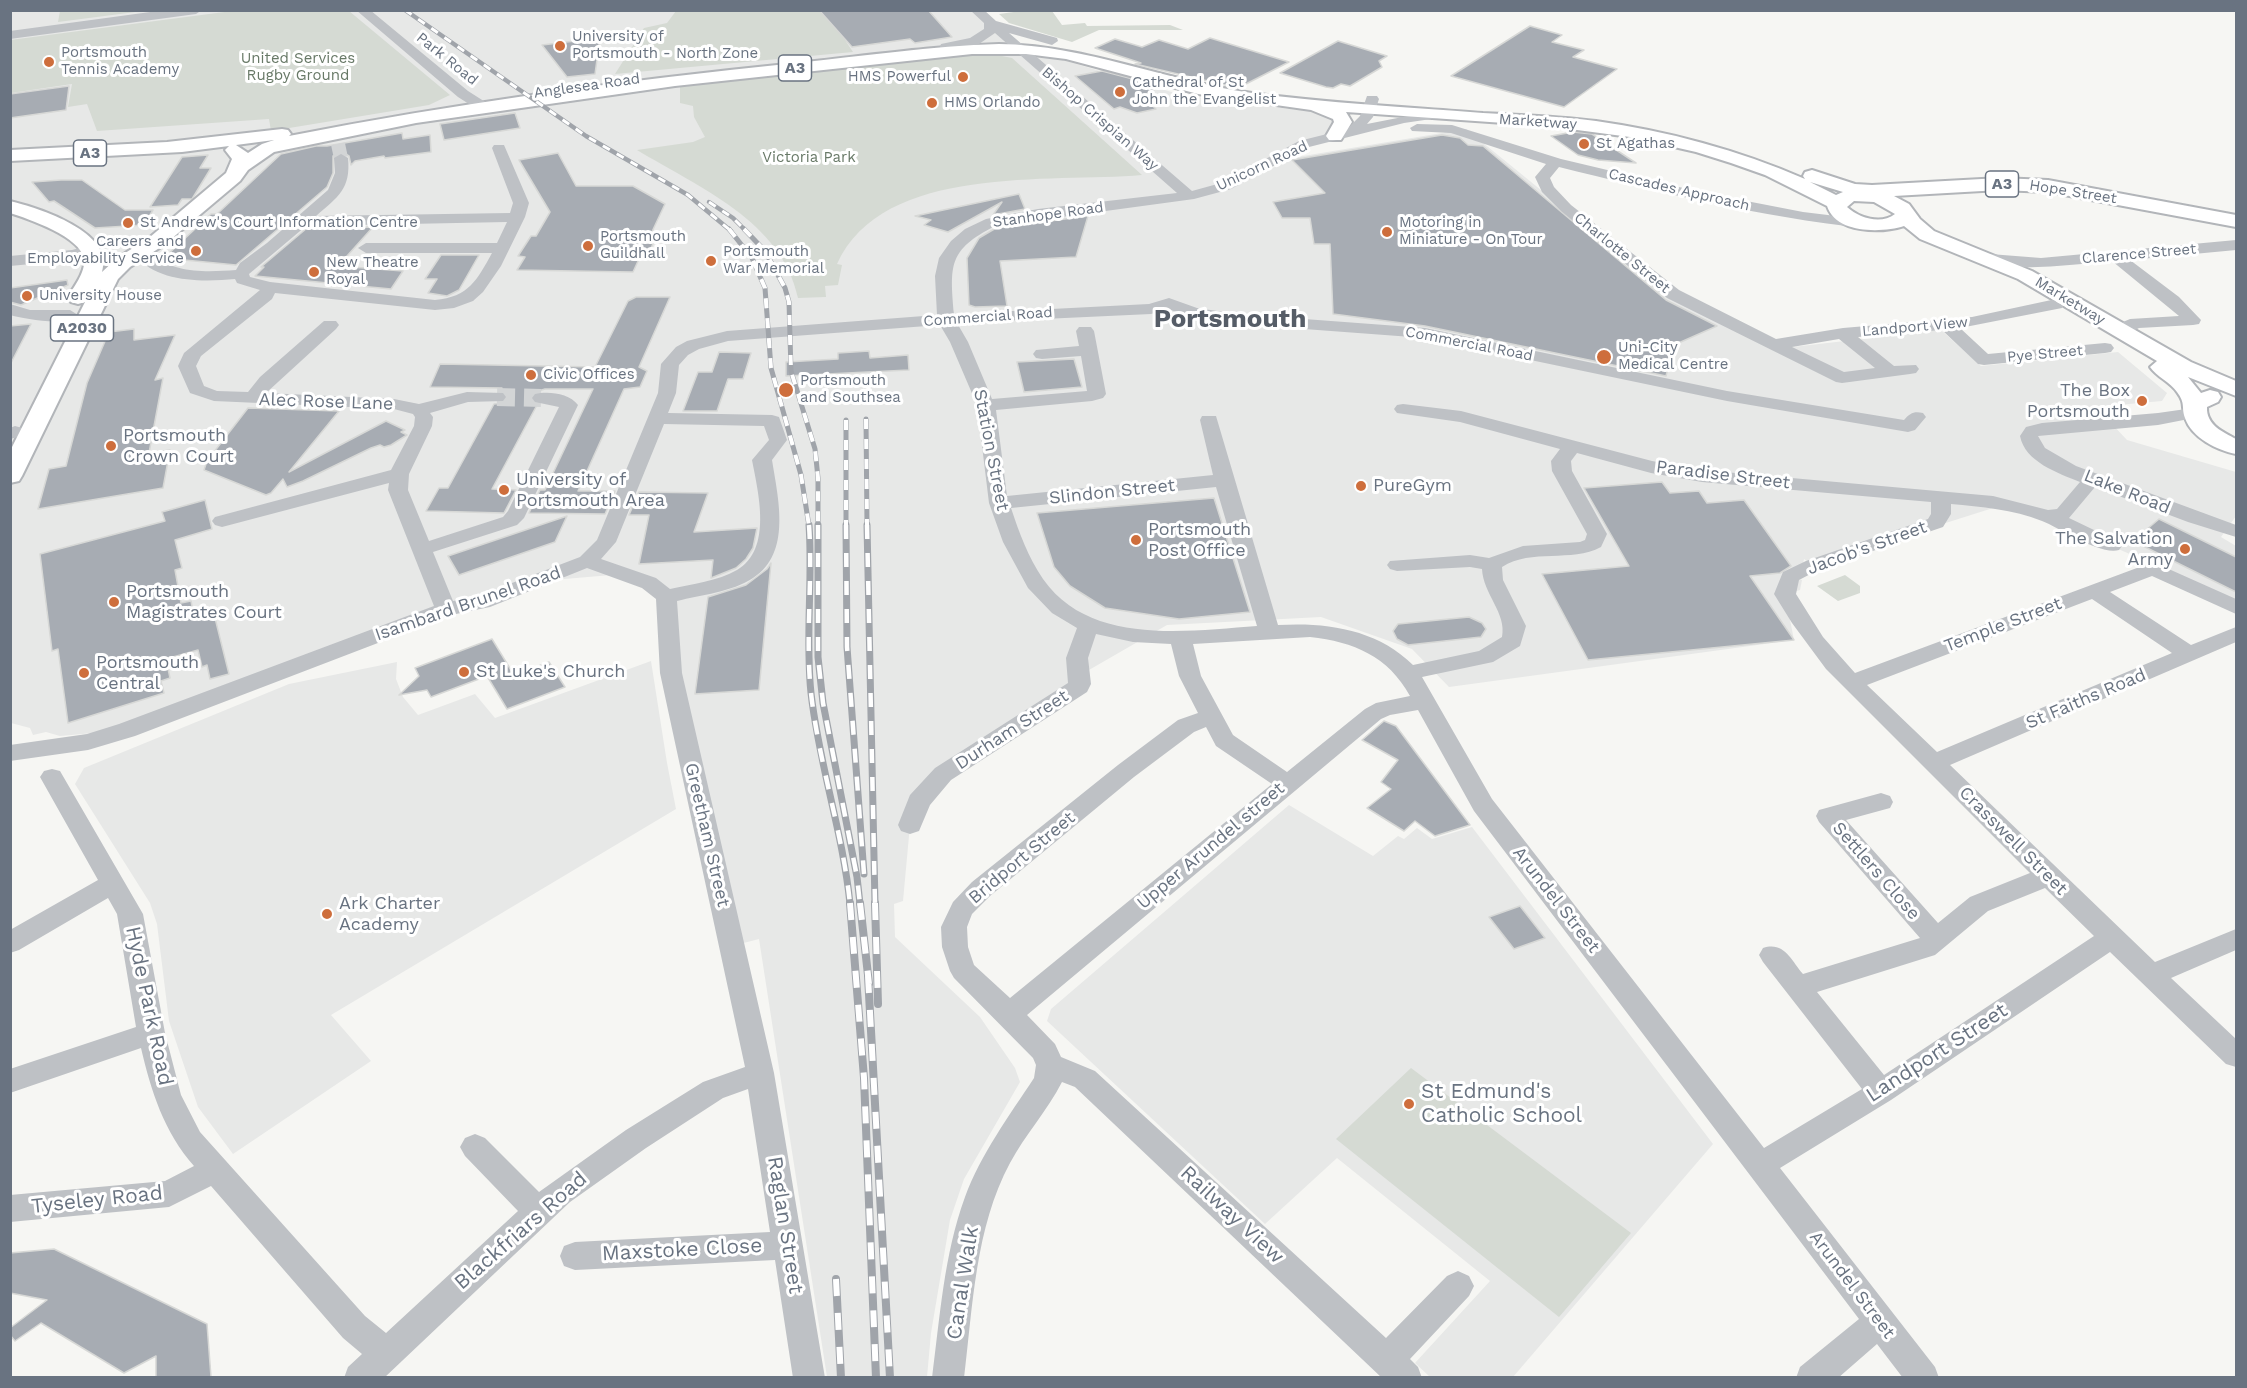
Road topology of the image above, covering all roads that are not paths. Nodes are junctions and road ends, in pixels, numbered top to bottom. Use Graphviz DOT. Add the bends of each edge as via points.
graph roads {
  1 [pos="196,10"];
  2 [pos="362,10"];
  3 [pos="976,10"];
  4 [pos="990,22"];
  5 [pos="10,35"];
  6 [pos="1052,41"];
  7 [pos="1016,45"];
  8 [pos="946,47"];
  9 [pos="1116,66"];
  10 [pos="1219,93"];
  11 [pos="1310,104"];
  12 [pos="1375,104"];
  13 [pos="481,105"];
  14 [pos="1438,114"];
  15 [pos="1335,136"];
  16 [pos="313,137"];
  17 [pos="165,148"];
  18 [pos="499,148"];
  19 [pos="12,155"];
  20 [pos="237,158"];
  21 [pos="1556,162"];
  22 [pos="1769,162"];
  23 [pos="1189,196"];
  24 [pos="1841,202"];
  25 [pos="11,207"];
  26 [pos="193,211"];
  27 [pos="1905,214"];
  28 [pos="518,217"];
  29 [pos="1803,217"];
  30 [pos="302,220"];
  31 [pos="2236,221"];
  32 [pos="1868,224"];
  33 [pos="2236,245"];
  34 [pos="106,246"];
  35 [pos="147,248"];
  36 [pos="366,248"];
  37 [pos="502,248"];
  38 [pos="2115,256"];
  39 [pos="10,261"];
  40 [pos="2040,273"];
  41 [pos="241,274"];
  42 [pos="270,287"];
  43 [pos="2056,304"];
  44 [pos="10,309"];
  45 [pos="70,315"];
  46 [pos="946,320"];
  47 [pos="1946,324"];
  48 [pos="330,326"];
  49 [pos="2130,328"];
  50 [pos="799,329"];
  51 [pos="1085,331"];
  52 [pos="1844,333"];
  53 [pos="1773,345"];
  54 [pos="2105,348"];
  55 [pos="1089,350"];
  56 [pos="1042,354"];
  57 [pos="1910,369"];
  58 [pos="1888,370"];
  59 [pos="2236,389"];
  60 [pos="2236,394"];
  61 [pos="497,397"];
  62 [pos="541,398"];
  63 [pos="252,399"];
  64 [pos="986,405"];
  65 [pos="1403,409"];
  66 [pos="2194,409"];
  67 [pos="419,410"];
  68 [pos="1917,417"];
  69 [pos="656,418"];
  70 [pos="1209,420"];
  71 [pos="12,436"];
  72 [pos="1573,446"];
  73 [pos="2236,447"];
  74 [pos="399,474"];
  75 [pos="10,476"];
  76 [pos="2092,479"];
  77 [pos="1224,480"];
  78 [pos="1941,501"];
  79 [pos="999,503"];
  80 [pos="2048,516"];
  81 [pos="222,521"];
  82 [pos="2236,531"];
  83 [pos="2112,546"];
  84 [pos="423,549"];
  85 [pos="586,561"];
  86 [pos="1397,565"];
  87 [pos="1492,566"];
  88 [pos="2095,591"];
  89 [pos="666,597"];
  90 [pos="2236,607"];
  91 [pos="446,609"];
  92 [pos="1798,619"];
  93 [pos="1089,626"];
  94 [pos="1269,632"];
  95 [pos="2236,634"];
  96 [pos="1180,638"];
  97 [pos="2191,655"];
  98 [pos="1408,673"];
  99 [pos="1853,682"];
  100 [pos="1424,701"];
  101 [pos="1210,717"];
  102 [pos="10,753"];
  103 [pos="1934,762"];
  104 [pos="52,777"];
  105 [pos="1287,783"];
  106 [pos="1881,802"];
  107 [pos="910,825"];
  108 [pos="2048,876"];
  109 [pos="112,884"];
  110 [pos="2111,938"];
  111 [pos="2236,939"];
  112 [pos="1937,940"];
  113 [pos="10,943"];
  114 [pos="1772,955"];
  115 [pos="2151,975"];
  116 [pos="1797,987"];
  117 [pos="1009,1014"];
  118 [pos="151,1033"];
  119 [pos="2236,1056"];
  120 [pos="1050,1065"];
  121 [pos="760,1073"];
  122 [pos="10,1081"];
  123 [pos="1881,1092"];
  124 [pos="475,1147"];
  125 [pos="1760,1165"];
  126 [pos="214,1170"];
  127 [pos="10,1209"];
  128 [pos="538,1211"];
  129 [pos="788,1245"];
  130 [pos="575,1256"];
  131 [pos="1458,1286"];
  132 [pos="1880,1322"];
  133 [pos="386,1353"];
  134 [pos="1397,1368"];
  135 [pos="360,1377"];
  136 [pos="809,1377"];
  137 [pos="948,1377"];
  138 [pos="1812,1377"];
  139 [pos="1923,1377"];
  1 -- 5 [label="street"];
  2 -- 13 [label="street, Park Road"];
  3 -- 4 [label="street, Bishop Crispian Way"];
  4 -- 6 [label="street"];
  4 -- 7 [label="street, Bishop Crispian Way"];
  4 -- 8 [label="street" via="991,29 984,36"];
  6 -- 7 [label="main road, A3"];
  6 -- 9 [label="main road, A3"];
  7 -- 8 [label="main road, Anglesea Road / A3"];
  7 -- 9 [label="main road, A3"];
  7 -- 13 [label="main road, Anglesea Road / A3"];
  7 -- 23 [label="street, Bishop Crispian Way"];
  8 -- 13 [label="main road, Anglesea Road / A3" via="654,77"];
  9 -- 10 [label="main road, A3"];
  10 -- 11 [label="main road, A3"];
  10 -- 12 [label="main road, A3"];
  11 -- 12 [label="main road, A3"];
  11 -- 15 [label="main road" via="1341,117 1343,122"];
  12 -- 14 [label="main road, Marketway / A3"];
  12 -- 15 [label="street, Unicorn Road" via="1359,125"];
  12 -- 22 [label="main road, Marketway / A3" via="1611,123 1693,139"];
  13 -- 16 [label="main road, Anglesea Road / A3"];
  13 -- 17 [label="main road, Anglesea Road / A3"];
  14 -- 15 [label="street, Unicorn Road"];
  14 -- 24 [label="main road, Marketway / A3" via="1556,122 1686,144 1767,170"];
  15 -- 21 [label="street" via="1436,127 1475,135"];
  15 -- 23 [label="street, Unicorn Road" via="1294,148 1226,186"];
  16 -- 20 [label="main road, Anglesea Road / A3"];
  16 -- 30 [label="street" via="339,151 342,173 335,192"];
  17 -- 19 [label="main road, A3"];
  17 -- 20 [label="main road, A3" via="213,146"];
  18 -- 28 [label="street" via="521,203"];
  20 -- 26 [label="main road, A3" via="219,190"];
  21 -- 29 [label="street, Cascades Approach"];
  21 -- 53 [label="street, Charlotte Street" via="1542,177 1547,189 1566,208 1673,294"];
  22 -- 24 [label="main road, A3"];
  22 -- 31 [label="main road, Hope Street / A3" via="1863,190 2000,184 2048,186"];
  23 -- 46 [label="street, Stanhope Road" via="1038,214 980,227 957,244 947,258 943,288"];
  24 -- 27 [label="main road, Marketway" via="1868,196 1887,200"];
  24 -- 29 [label="street, Cascades Approach" via="1822,214"];
  24 -- 32 [label="main road, Marketway" via="1846,216"];
  25 -- 34 [label="main road" via="40,217 87,244"];
  26 -- 34 [label="main road, A3" via="159,231"];
  26 -- 35 [label="main road, A2030"];
  27 -- 32 [label="main road" via="1892,224"];
  27 -- 40 [label="main road, Marketway" via="1927,235"];
  28 -- 30 [label="street"];
  28 -- 37 [label="street"];
  29 -- 32 [label="street, Cascades Approach"];
  30 -- 41 [label="street"];
  32 -- 43 [label="main road, Marketway" via="2007,275"];
  33 -- 38 [label="street, Clarence Street"];
  34 -- 39 [label="street" via="73,255"];
  34 -- 45 [label="main road, A2030"];
  35 -- 41 [label="street" via="144,255 149,261 174,270 206,277"];
  35 -- 75 [label="main road, A2030" via="123,263 103,284"];
  36 -- 37 [label="street"];
  37 -- 42 [label="street" via="475,292 461,301 435,305"];
  38 -- 40 [label="street, Clarence Street"];
  38 -- 49 [label="street" via="2193,320"];
  40 -- 49 [label="main road, Marketway"];
  41 -- 42 [label="street" via="249,283"];
  42 -- 63 [label="street, Alec Rose Lane" via="266,295 193,353 187,366 196,389 214,396"];
  43 -- 47 [label="street, Landport View"];
  43 -- 66 [label="main road, Marketway" via="2162,367 2185,386"];
  44 -- 45 [label="street" via="29,315"];
  45 -- 71 [label="main road, A2030"];
  46 -- 50 [label="street, Commercial Road"];
  46 -- 64 [label="street, Station Street"];
  46 -- 68 [label="street, Commercial Road" via="1151,309 1168,303 1193,313 1237,319 1425,333 1604,372 1908,426"];
  47 -- 52 [label="street, Landport View"];
  47 -- 54 [label="street, Pye Street" via="1984,360"];
  48 -- 63 [label="street" via="266,381"];
  49 -- 59 [label="main road, Marketway" via="2183,367"];
  50 -- 69 [label="street, Isambard Brunel Road" via="727,336 682,351 670,364 667,393"];
  51 -- 55 [label="street"];
  52 -- 53 [label="street, Landport View"];
  52 -- 58 [label="street"];
  53 -- 58 [label="street, Charlotte Street" via="1842,378"];
  55 -- 56 [label="street"];
  55 -- 64 [label="street" via="1097,394"];
  57 -- 58 [label="street"];
  60 -- 66 [label="main road" via="2204,398"];
  61 -- 67 [label="street" via="467,397"];
  62 -- 84 [label="street" via="569,405 518,514 510,521"];
  63 -- 67 [label="street, Alec Rose Lane" via="394,404"];
  64 -- 79 [label="street, Station Street"];
  65 -- 72 [label="street, Paradise Street" via="1461,417"];
  66 -- 73 [label="main road, Marketway" via="2203,428"];
  66 -- 76 [label="street, Lake Road" via="2158,420 2042,429 2029,436 2041,454"];
  67 -- 74 [label="street, Alec Rose Lane" via="424,417 423,426"];
  69 -- 85 [label="street, Isambard Brunel Road" via="606,542"];
  69 -- 89 [label="street" via="772,422 778,440 762,460 769,509 768,542 756,566 745,575"];
  70 -- 77 [label="street"];
  72 -- 78 [label="street, Paradise Street" via="1702,476"];
  72 -- 87 [label="street" via="1561,461 1562,471 1597,534 1594,543 1584,548 1515,554"];
  74 -- 81 [label="street"];
  74 -- 84 [label="street" via="398,490"];
  76 -- 80 [label="street" via="2063,514"];
  76 -- 82 [label="street, Lake Road"];
  77 -- 79 [label="street, Slindon Street"];
  77 -- 94 [label="street"];
  78 -- 80 [label="street, Paradise Street" via="1993,502"];
  78 -- 92 [label="street, Jacob's Street" via="1936,523 1790,576 1785,594"];
  79 -- 93 [label="street, Station Street" via="1013,542 1035,583 1060,608"];
  80 -- 83 [label="street, Paradise Street"];
  84 -- 91 [label="street"];
  85 -- 89 [label="street" via="649,584"];
  85 -- 91 [label="street, Isambard Brunel Road" via="483,602"];
  86 -- 87 [label="street" via="1470,561"];
  87 -- 98 [label="street" via="1493,580 1515,626 1512,641 1485,657"];
  88 -- 90 [label="street, Temple Street" via="2153,568"];
  88 -- 97 [label="street"];
  88 -- 99 [label="street, Temple Street"];
  89 -- 121 [label="street, Greetham Street" via="671,673"];
  91 -- 102 [label="street, Isambard Brunel Road" via="128,730 88,742"];
  92 -- 99 [label="street, Crasswell Street"];
  93 -- 96 [label="street, Arundel Street" via="1133,635"];
  93 -- 107 [label="street, Durham Street" via="1077,657 1079,687 943,774 919,801"];
  94 -- 96 [label="street, Arundel Street"];
  94 -- 98 [label="street, Arundel Street" via="1337,633 1382,651"];
  95 -- 97 [label="street, St Faiths Road"];
  96 -- 101 [label="street" via="1190,676"];
  97 -- 103 [label="street, St Faiths Road"];
  98 -- 100 [label="street, Arundel Street"];
  99 -- 103 [label="street, Crasswell Street"];
  100 -- 105 [label="street, Upper Arundel street" via="1384,708 1373,714"];
  100 -- 125 [label="street, Arundel Street" via="1484,806"];
  101 -- 105 [label="street" via="1224,740"];
  101 -- 117 [label="street, Bridport Street" via="1186,726 1126,771 981,889 962,909 954,927 963,972"];
  103 -- 108 [label="street, Crasswell Street"];
  104 -- 109 [label="street, Hyde Park Road"];
  105 -- 117 [label="street, Upper Arundel street"];
  106 -- 112 [label="street, Settlers Close" via="1828,816"];
  108 -- 110 [label="street, Crasswell Street"];
  108 -- 112 [label="street" via="1979,904"];
  109 -- 113 [label="street"];
  109 -- 118 [label="street, Hyde Park Road" via="130,914"];
  110 -- 115 [label="street, Crasswell Street"];
  110 -- 123 [label="street, Landport Street"];
  111 -- 115 [label="street"];
  112 -- 116 [label="street" via="1926,948"];
  114 -- 116 [label="street"];
  115 -- 119 [label="street, Crasswell Street"];
  116 -- 123 [label="street"];
  117 -- 120 [label="street, Bridport Street" via="1045,1052"];
  118 -- 122 [label="street"];
  118 -- 126 [label="street, Hyde Park Road" via="167,1096 190,1141"];
  120 -- 134 [label="street, Railway View" via="1085,1079"];
  120 -- 137 [label="street, Canal Walk" via="1048,1081 999,1155 980,1196 966,1243"];
  121 -- 128 [label="street, Blackfriars Road" via="713,1090 636,1139"];
  121 -- 129 [label="street, Raglan Street"];
  123 -- 125 [label="street, Landport Street"];
  124 -- 128 [label="street"];
  125 -- 132 [label="street, Arundel Street"];
  126 -- 127 [label="street, Tyseley Road" via="170,1194"];
  126 -- 133 [label="street, Hyde Park Road" via="354,1327"];
  128 -- 133 [label="street, Blackfriars Road"];
  129 -- 130 [label="street, Maxstoke Close"];
  129 -- 136 [label="street, Raglan Street"];
  131 -- 134 [label="street"];
  132 -- 138 [label="street"];
  132 -- 139 [label="street, Arundel Street"];
  133 -- 135 [label="street, Blackfriars Road"];
}
